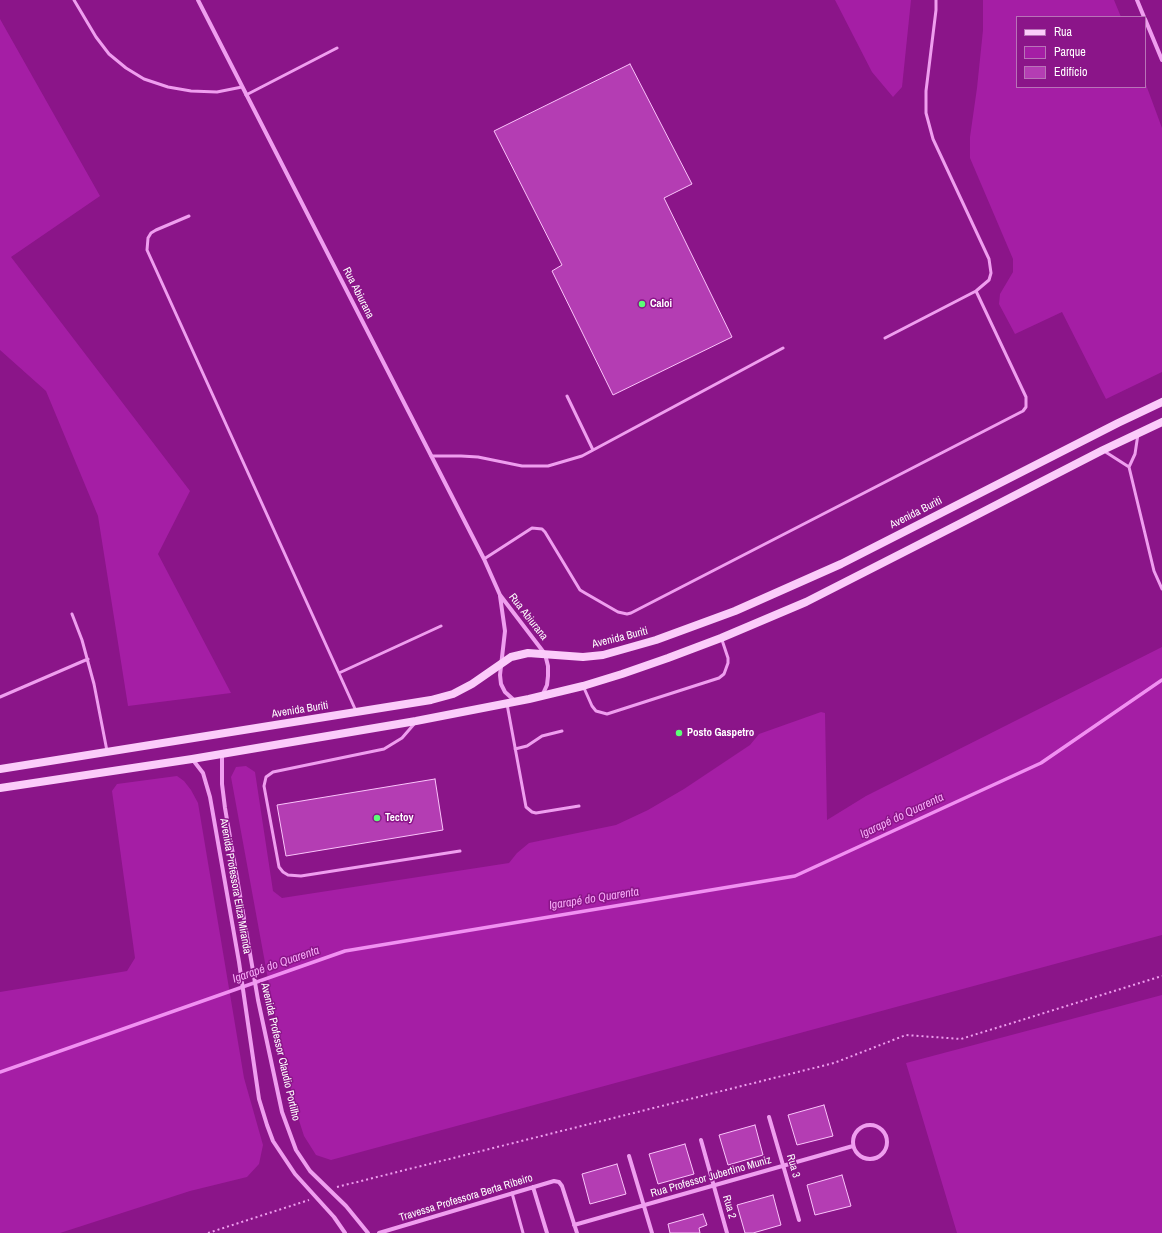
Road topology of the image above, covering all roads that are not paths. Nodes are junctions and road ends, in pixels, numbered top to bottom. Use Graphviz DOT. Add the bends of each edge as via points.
graph roads {
  1 [pos="74,0"];
  2 [pos="198,0"];
  3 [pos="936,0"];
  4 [pos="1137,0"];
  5 [pos="1143,16"];
  6 [pos="1146,23"];
  7 [pos="338,48"];
  8 [pos="1162,60"];
  9 [pos="242,88"];
  10 [pos="246,95"];
  11 [pos="189,216"];
  12 [pos="976,291"];
  13 [pos="885,338"];
  14 [pos="783,348"];
  15 [pos="567,396"];
  16 [pos="1162,402"];
  17 [pos="1162,422"];
  18 [pos="1139,432"];
  19 [pos="593,450"];
  20 [pos="1103,450"];
  21 [pos="432,456"];
  22 [pos="1129,467"];
  23 [pos="484,560"];
  24 [pos="1162,589"];
  25 [pos="500,596"];
  26 [pos="72,614"];
  27 [pos="441,626"];
  28 [pos="722,638"];
  29 [pos="545,654"];
  30 [pos="88,659"];
  31 [pos="500,663"];
  32 [pos="339,673"];
  33 [pos="583,686"];
  34 [pos="542,696"];
  35 [pos="0,697"];
  36 [pos="515,702"];
  37 [pos="507,704"];
  38 [pos="356,712"];
  39 [pos="416,721"];
  40 [pos="562,731"];
  41 [pos="515,749"];
  42 [pos="107,752"];
  43 [pos="222,754"];
  44 [pos="192,759"];
  45 [pos="0,769"];
  46 [pos="0,788"];
  47 [pos="579,806"];
  48 [pos="460,851"];
  49 [pos="769,1116"];
  50 [pos="702,1140"];
  51 [pos="853,1146"];
  52 [pos="629,1156"];
  53 [pos="784,1166"];
  54 [pos="714,1186"];
  55 [pos="533,1187"];
  56 [pos="512,1193"];
  57 [pos="644,1205"];
  58 [pos="799,1220"];
  59 [pos="574,1225"];
  60 [pos="345,1233"];
  61 [pos="368,1233"];
  62 [pos="378,1233"];
  63 [pos="523,1233"];
  64 [pos="547,1233"];
  65 [pos="577,1233"];
  66 [pos="652,1233"];
  67 [pos="727,1233"];
  1 -- 9 [label="lane" via="109,54 144,79 191,91 217,92"];
  2 -- 9 [label="street, Rua Abiurana"];
  3 -- 12 [label="lane" via="926,113 933,139 989,259 989,280"];
  4 -- 5 [label="street"];
  6 -- 8 [label="street"];
  7 -- 10 [label="lane"];
  9 -- 10 [label="street, Rua Abiurana"];
  10 -- 21 [label="street, Rua Abiurana"];
  11 -- 32 [label="lane" via="151,233 146,250"];
  12 -- 13 [label="lane"];
  12 -- 23 [label="lane" via="1026,397 1027,402 1023,411 631,613 618,612 580,590 542,529 532,528"];
  14 -- 19 [label="lane"];
  15 -- 19 [label="lane"];
  16 -- 29 [label="main road, Avenida Buriti" via="841,564 735,611 656,640 603,655 583,658"];
  17 -- 18 [label="main road"];
  18 -- 20 [label="main road"];
  18 -- 22 [label="lane" via="1135,454"];
  19 -- 21 [label="lane" via="548,466 522,466 466,456"];
  20 -- 22 [label="lane"];
  20 -- 28 [label="main road" via="806,602"];
  21 -- 23 [label="street, Rua Abiurana"];
  22 -- 24 [label="lane" via="1153,566"];
  23 -- 25 [label="street, Rua Abiurana"];
  25 -- 29 [label="street, Rua Abiurana"];
  25 -- 31 [label="street, Rua Abiurana" via="505,631"];
  26 -- 30 [label="lane"];
  27 -- 32 [label="lane"];
  28 -- 33 [label="main road"];
  28 -- 33 [label="lane" via="728,663 724,674 719,678 607,714 596,711"];
  29 -- 31 [label="main road, Avenida Buriti" via="528,653"];
  29 -- 34 [label="street, Rua Abiurana" via="548,676"];
  30 -- 35 [label="lane"];
  30 -- 42 [label="lane"];
  31 -- 36 [label="street, Rua Abiurana" via="501,684"];
  31 -- 38 [label="main road, Avenida Buriti" via="472,684 452,694 431,700"];
  32 -- 38 [label="lane"];
  33 -- 34 [label="main road"];
  34 -- 36 [label="main road"];
  36 -- 37 [label="main road"];
  37 -- 39 [label="main road"];
  37 -- 41 [label="lane"];
  38 -- 42 [label="main road, Avenida Buriti"];
  39 -- 43 [label="main road"];
  39 -- 48 [label="lane" via="402,738 384,749 274,772 266,777 264,786 279,867 288,875 301,876"];
  40 -- 41 [label="lane" via="542,736 527,746"];
  41 -- 47 [label="lane" via="528,810 536,813"];
  42 -- 45 [label="main road, Avenida Buriti"];
  43 -- 44 [label="main road"];
  43 -- 61 [label="street, Avenida Professor Claudio Portilho" via="223,796 258,1000 282,1112 296,1150 310,1171 346,1206"];
  44 -- 46 [label="main road"];
  44 -- 60 [label="street, Avenida Professora Eliza Miranda" via="203,773 210,797 239,962 259,1099 266,1125 281,1155"];
  49 -- 53 [label="street, Rua 3"];
  50 -- 54 [label="street, Rua 2"];
  51 -- 51 [label="street" via="857,1153 870,1159 878,1157 883,1152 886,1138 877,1126 862,1126 856,1131"];
  51 -- 53 [label="street, Rua Professor Jubertino Muniz"];
  52 -- 57 [label="street"];
  53 -- 54 [label="street, Rua Professor Jubertino Muniz"];
  53 -- 58 [label="street, Rua 3"];
  54 -- 57 [label="street, Rua Professor Jubertino Muniz"];
  54 -- 67 [label="street, Rua 2"];
  55 -- 56 [label="street, Travessa Professora Berta Ribeiro"];
  55 -- 59 [label="street, Travessa Professora Berta Ribeiro" via="559,1182"];
  55 -- 64 [label="street"];
  56 -- 62 [label="street, Travessa Professora Berta Ribeiro"];
  56 -- 63 [label="lane"];
  57 -- 59 [label="street, Rua Professor Jubertino Muniz"];
  57 -- 66 [label="street"];
  59 -- 65 [label="street"];
}
